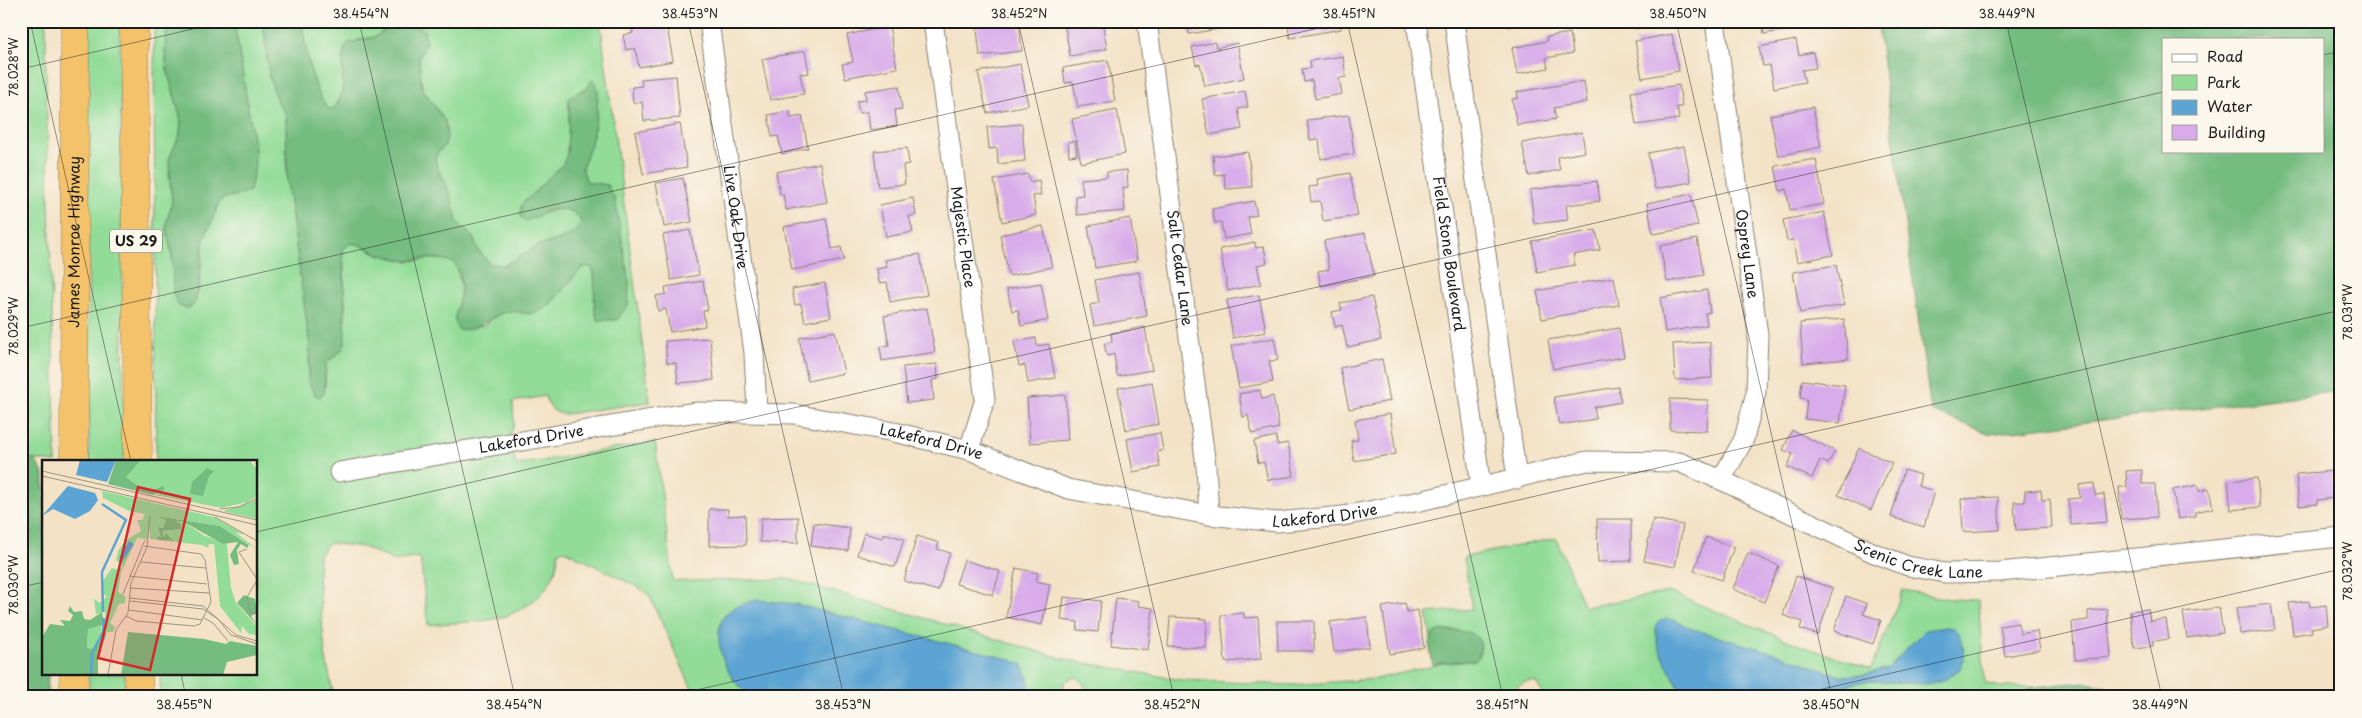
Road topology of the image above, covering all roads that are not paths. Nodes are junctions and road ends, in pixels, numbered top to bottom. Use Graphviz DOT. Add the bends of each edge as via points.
graph roads {
  1 [pos="75,21"];
  2 [pos="134,21"];
  3 [pos="709,21"];
  4 [pos="934,21"];
  5 [pos="1147,21"];
  6 [pos="1416,21"];
  7 [pos="1454,21"];
  8 [pos="1715,21"];
  9 [pos="757,412"];
  10 [pos="968,450"];
  11 [pos="74,460"];
  12 [pos="138,460"];
  13 [pos="339,472"];
  14 [pos="1517,479"];
  15 [pos="1721,480"];
  16 [pos="1481,486"];
  17 [pos="1209,515"];
  18 [pos="2341,537"];
  19 [pos="74,676"];
  20 [pos="138,676"];
  21 [pos="74,697"];
  22 [pos="139,697"];
  1 -- 11 [label="highway, James Monroe Highway"];
  2 -- 12 [label="highway, US 29"];
  3 -- 9 [label="street, Live Oak Drive" via="754,353"];
  4 -- 10 [label="street, Majestic Place" via="985,399"];
  5 -- 17 [label="street, Salt Cedar Lane" via="1206,466"];
  6 -- 16 [label="street, Field Stone Boulevard"];
  7 -- 14 [label="street"];
  8 -- 15 [label="street, Osprey Lane" via="1758,335 1756,392 1744,439"];
  9 -- 10 [label="street, Lakeford Drive" via="822,419"];
  9 -- 13 [label="street, Lakeford Drive" via="675,415"];
  10 -- 17 [label="street, Lakeford Drive" via="1068,489"];
  14 -- 15 [label="street, Scenic Creek Lane" via="1587,461 1637,461 1678,462"];
  14 -- 16 [label="street, Lakeford Drive"];
  15 -- 18 [label="street, Scenic Creek Lane" via="1874,553 1908,566 1945,573 2000,572"];
  16 -- 17 [label="street, Lakeford Drive" via="1420,502 1343,516 1277,522"];
  19 -- 21 [label="highway"];
  20 -- 22 [label="highway"];
}
